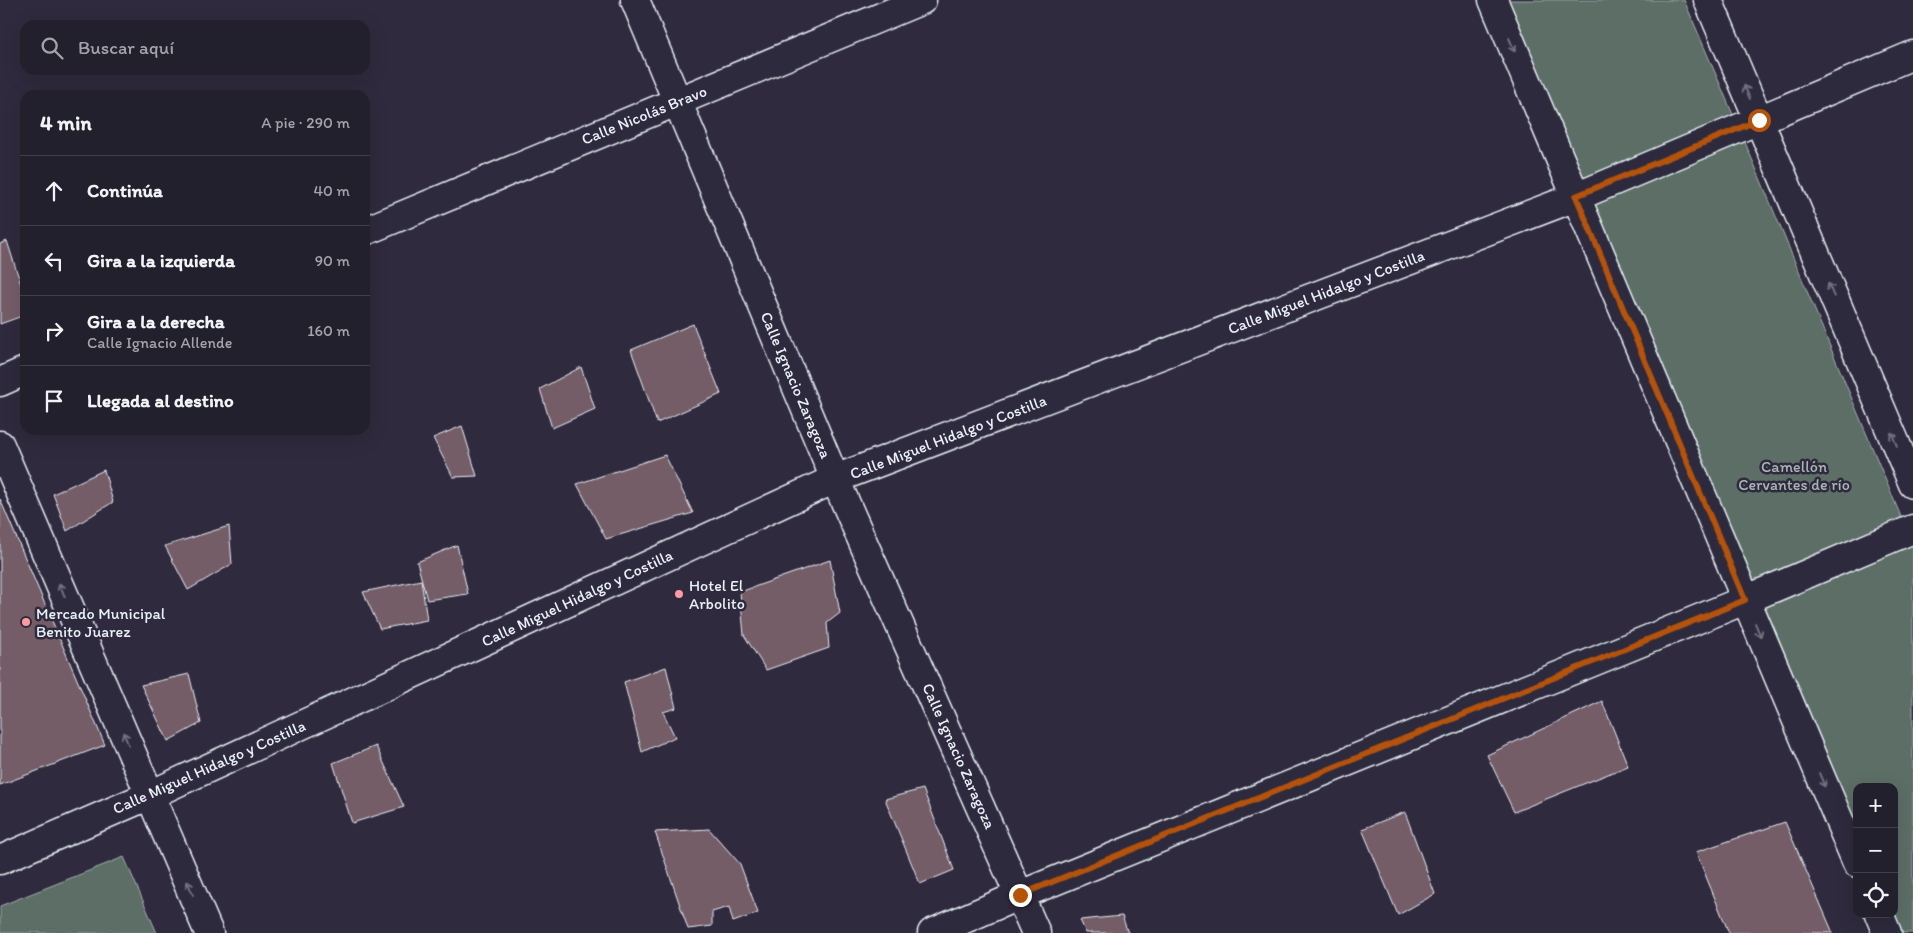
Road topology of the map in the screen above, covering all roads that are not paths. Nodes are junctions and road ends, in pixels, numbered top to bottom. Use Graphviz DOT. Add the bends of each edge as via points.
graph roads {
  1 [pos="635,0"];
  2 [pos="922,0"];
  3 [pos="1493,0"];
  4 [pos="1708,0"];
  5 [pos="1913,55"];
  6 [pos="677,101"];
  7 [pos="1759,120"];
  8 [pos="1576,196"];
  9 [pos="370,229"];
  10 [pos="20,373"];
  11 [pos="0,382"];
  12 [pos="0,445"];
  13 [pos="835,480"];
  14 [pos="1913,484"];
  15 [pos="1913,529"];
  16 [pos="1745,600"];
  17 [pos="150,795"];
  18 [pos="1853,854"];
  19 [pos="0,860"];
  20 [pos="1020,895"];
  21 [pos="1880,918"];
  22 [pos="209,933"];
  23 [pos="932,933"];
  24 [pos="1036,933"];
  25 [pos="1886,933"];
  1 -- 6 [label="street, Calle Ignacio Zaragoza"];
  2 -- 6 [label="street, Calle Nicolás Bravo"];
  3 -- 8 [label="street, one-way"];
  7 -- 4 [label="street, one-way"];
  5 -- 7 [label="street, Calle Miguel Hidalgo y Costilla"];
  6 -- 9 [label="street, Calle Nicolás Bravo"];
  6 -- 13 [label="street, Calle Ignacio Zaragoza"];
  7 -- 8 [label="street, Calle Miguel Hidalgo y Costilla"];
  14 -- 7 [label="street, one-way"];
  8 -- 13 [label="street, Calle Miguel Hidalgo y Costilla"];
  8 -- 16 [label="street"];
  10 -- 11 [label="street"];
  17 -- 12 [label="street, one-way"];
  13 -- 17 [label="street, Calle Miguel Hidalgo y Costilla"];
  13 -- 20 [label="street, Calle Ignacio Zaragoza"];
  15 -- 16 [label="street"];
  16 -- 18 [label="street, one-way"];
  16 -- 20 [label="street"];
  17 -- 19 [label="street, Calle Miguel Hidalgo y Costilla"];
  22 -- 17 [label="street, one-way"];
  20 -- 23 [label="street"];
  20 -- 24 [label="street, Calle Ignacio Zaragoza"];
  21 -- 25 [label="street"];
}
